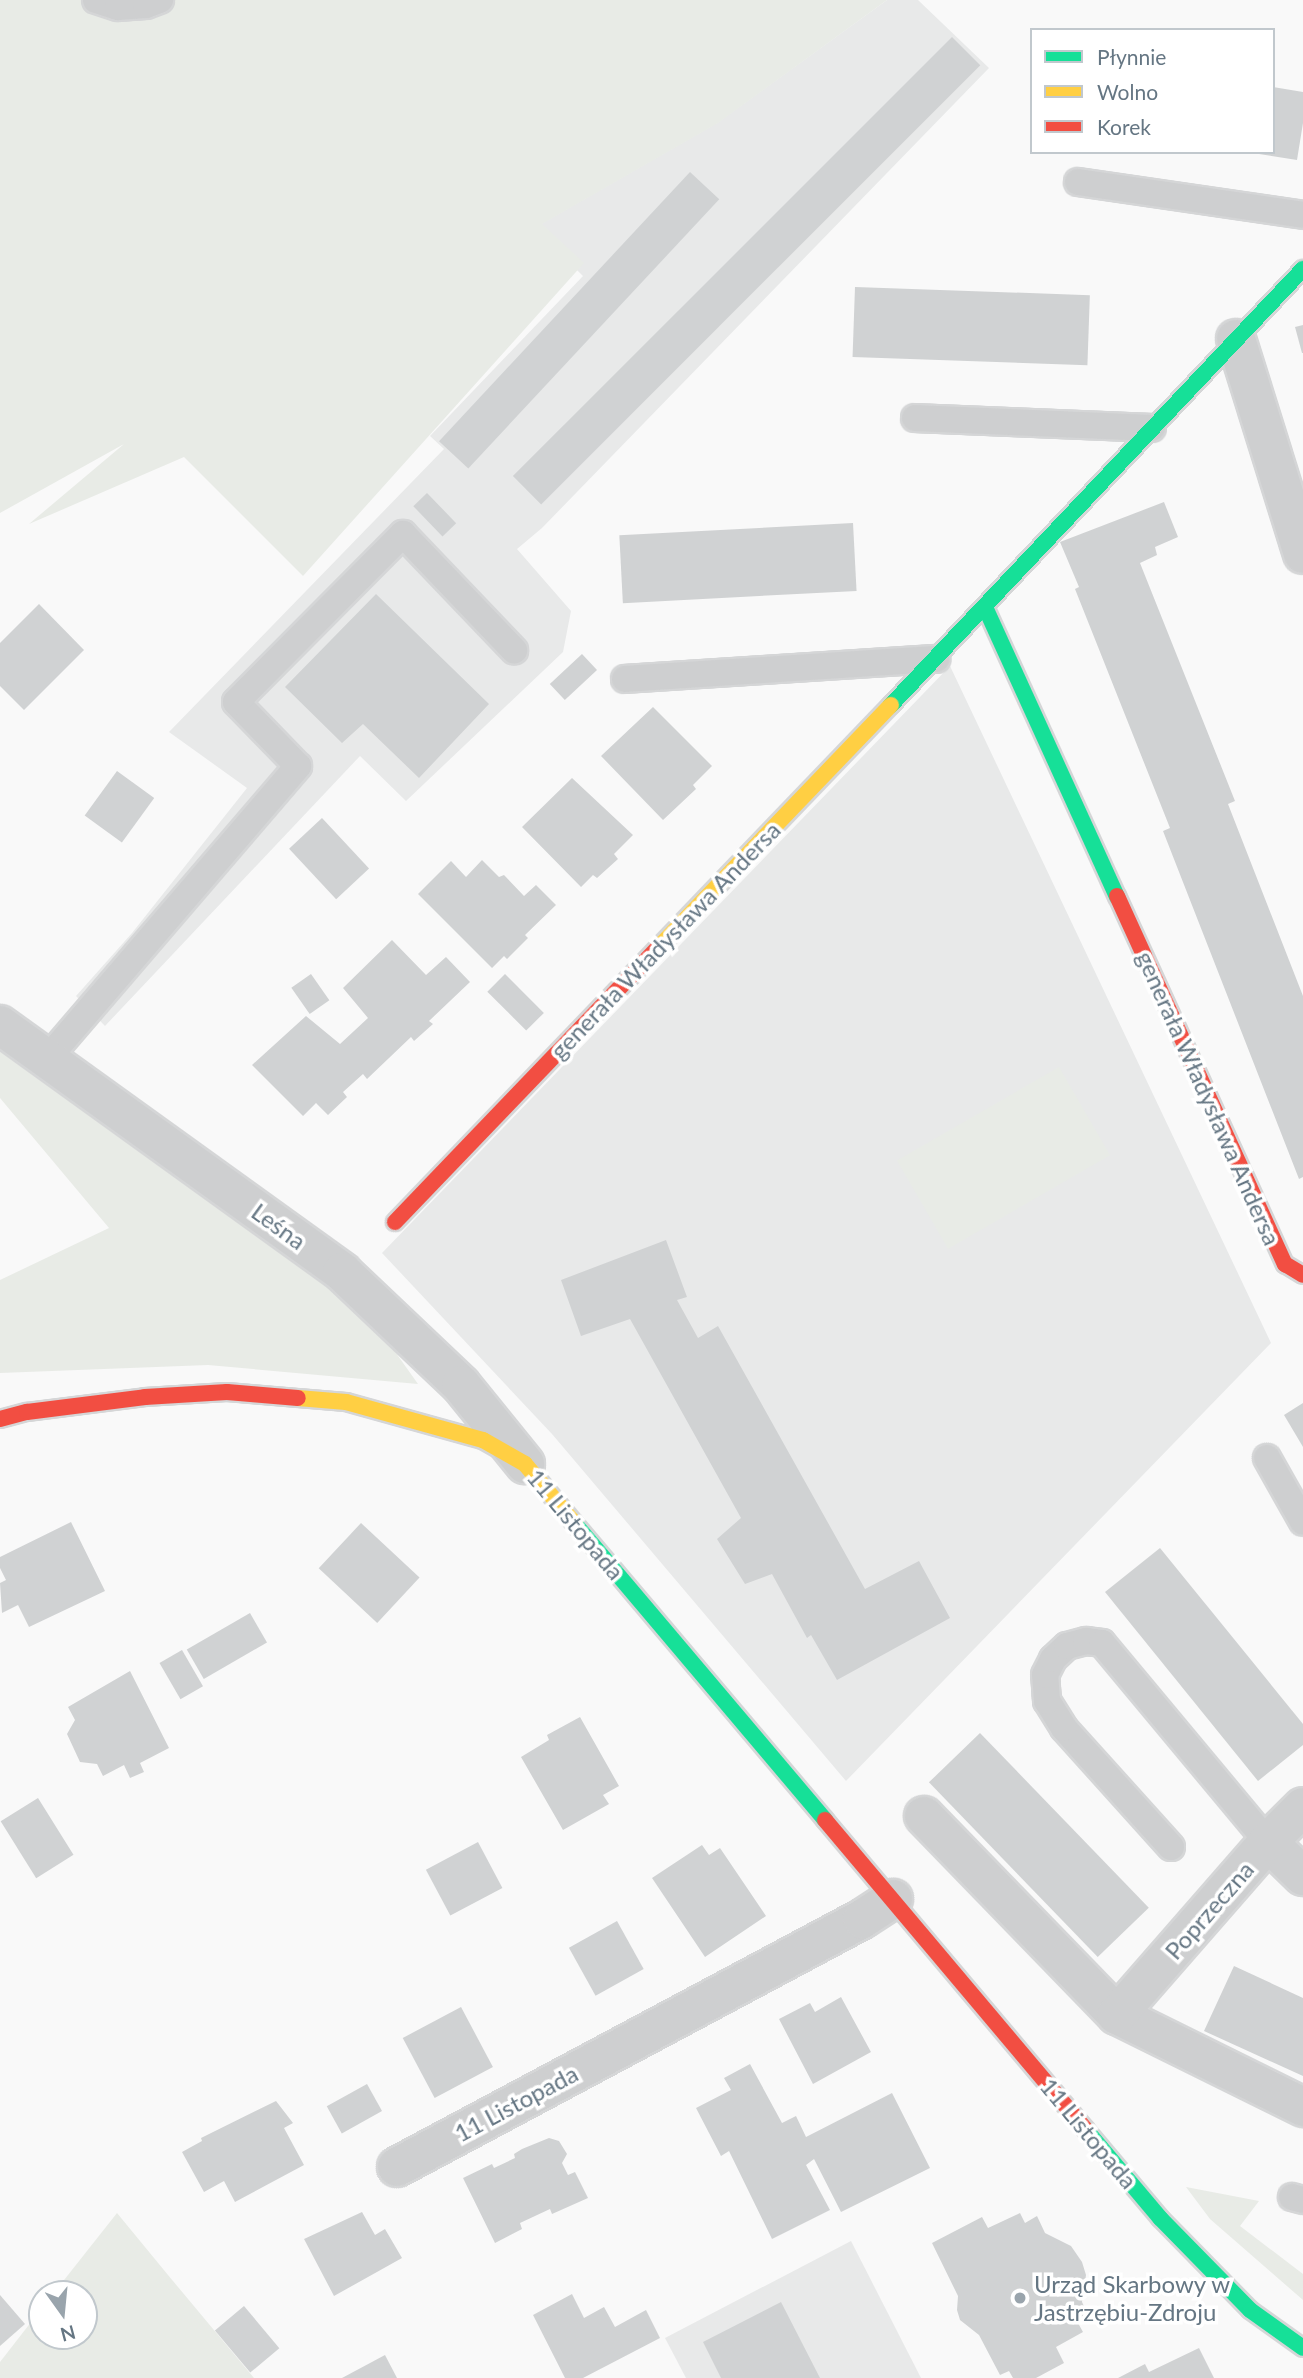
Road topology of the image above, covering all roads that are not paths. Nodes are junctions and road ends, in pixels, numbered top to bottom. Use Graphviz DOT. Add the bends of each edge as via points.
graph roads {
  1 [pos="96,0"];
  2 [pos="160,0"];
  3 [pos="1077,182"];
  4 [pos="1303,215"];
  5 [pos="1303,269"];
  6 [pos="1236,339"];
  7 [pos="915,418"];
  8 [pos="1152,428"];
  9 [pos="1303,554"];
  10 [pos="985,607"];
  11 [pos="514,650"];
  12 [pos="936,659"];
  13 [pos="625,679"];
  14 [pos="0,1025"];
  15 [pos="47,1059"];
  16 [pos="395,1222"];
  17 [pos="1303,1275"];
  18 [pos="0,1419"];
  19 [pos="1267,1458"];
  20 [pos="525,1464"];
  21 [pos="1303,1522"];
  22 [pos="1303,1808"];
  23 [pos="924,1816"];
  24 [pos="1268,1842"];
  25 [pos="1171,1847"];
  26 [pos="1303,1876"];
  27 [pos="893,1899"];
  28 [pos="1117,2015"];
  29 [pos="1303,2107"];
  30 [pos="397,2167"];
  31 [pos="1303,2348"];
  1 -- 2 [label="lane" via="118,6"];
  3 -- 4 [label="lane"];
  5 -- 6 [label="street, generała Władysława Andersa"];
  6 -- 8 [label="street, generała Władysława Andersa"];
  6 -- 9 [label="street"];
  7 -- 8 [label="lane"];
  8 -- 10 [label="street, generała Władysława Andersa"];
  10 -- 12 [label="street, generała Władysława Andersa"];
  10 -- 17 [label="street, generała Władysława Andersa" via="1284,1264"];
  11 -- 15 [label="lane" via="404,534 236,702 298,766"];
  12 -- 13 [label="lane"];
  12 -- 16 [label="street, generała Władysława Andersa"];
  14 -- 15 [label="street, Leśna"];
  15 -- 20 [label="street, Leśna" via="342,1272 461,1385"];
  18 -- 20 [label="street, 11 Listopada" via="145,1396 228,1392 392,1412 483,1440"];
  19 -- 21 [label="lane"];
  20 -- 27 [label="street, 11 Listopada"];
  22 -- 24 [label="street, Poprzeczna"];
  23 -- 28 [label="street"];
  24 -- 25 [label="lane" via="1102,1643 1086,1640 1067,1646 1045,1675 1046,1701 1064,1728"];
  24 -- 26 [label="street"];
  24 -- 28 [label="street, Poprzeczna"];
  27 -- 30 [label="street, 11 Listopada"];
  27 -- 31 [label="street, 11 Listopada" via="1160,2218 1250,2310"];
  28 -- 29 [label="street"];
}
